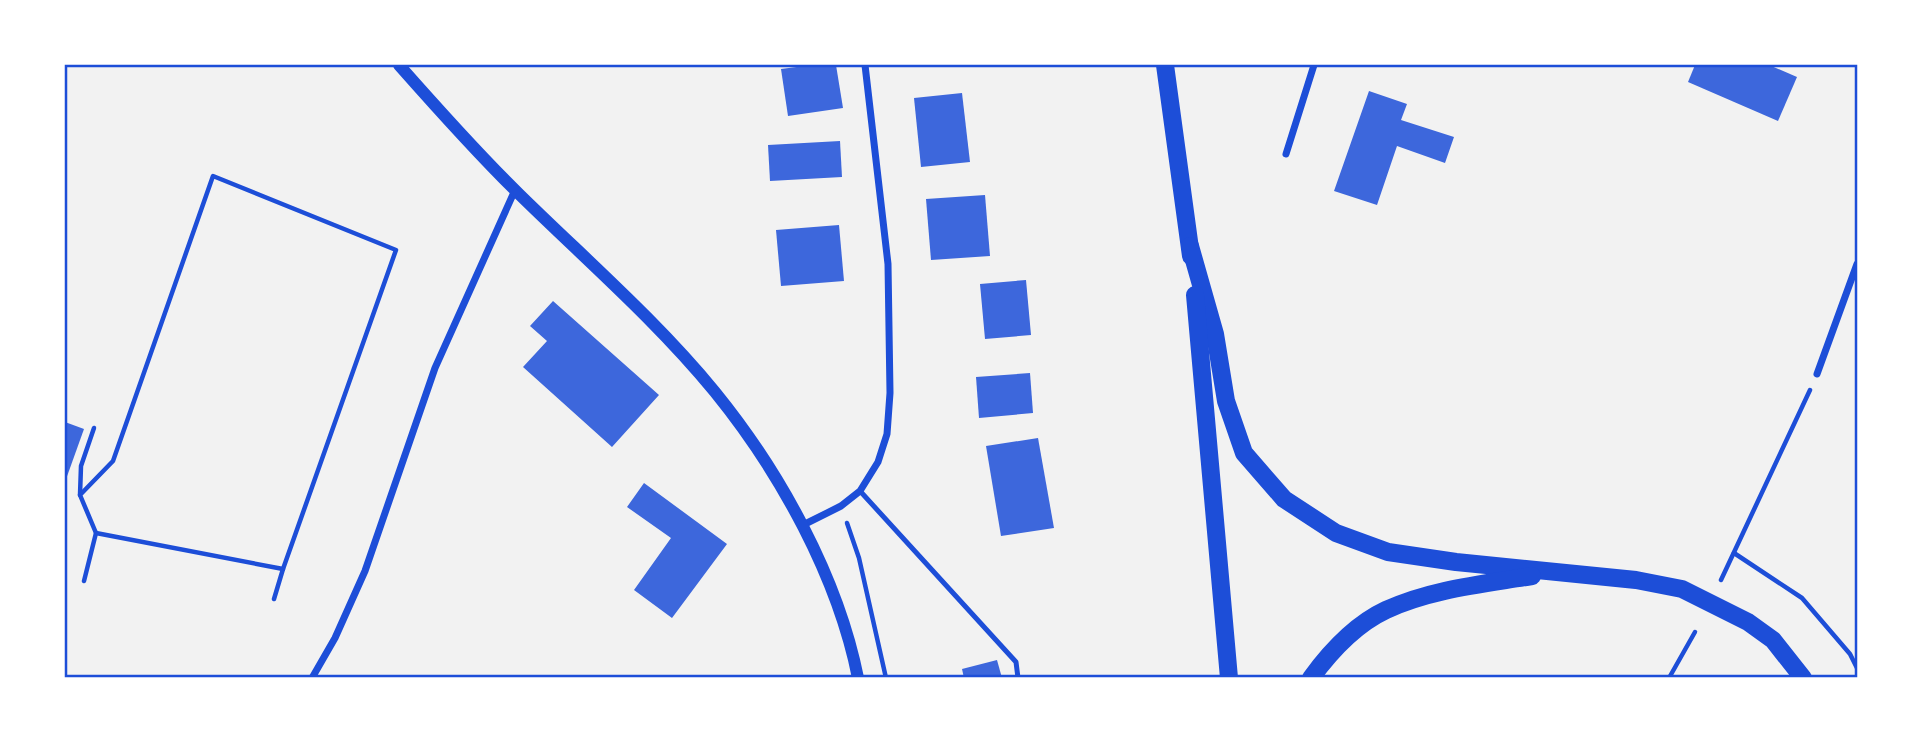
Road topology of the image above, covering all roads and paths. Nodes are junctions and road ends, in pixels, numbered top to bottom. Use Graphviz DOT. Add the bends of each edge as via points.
graph roads {
  1 [pos="399,65"];
  2 [pos="865,65"];
  3 [pos="1165,65"];
  4 [pos="1314,65"];
  5 [pos="1286,154"];
  6 [pos="515,190"];
  7 [pos="1190,246"];
  8 [pos="1857,264"];
  9 [pos="1817,374"];
  10 [pos="94,428"];
  11 [pos="860,491"];
  12 [pos="80,495"];
  13 [pos="841,506"];
  14 [pos="803,525"];
  15 [pos="96,533"];
  16 [pos="1734,553"];
  17 [pos="283,569"];
  18 [pos="1556,571"];
  19 [pos="1721,580"];
  20 [pos="84,581"];
  21 [pos="274,599"];
  22 [pos="1695,632"];
  23 [pos="1857,668"];
  24 [pos="312,678"];
  25 [pos="858,678"];
  26 [pos="886,678"];
  27 [pos="1017,678"];
  28 [pos="1229,678"];
  29 [pos="1311,678"];
  30 [pos="1669,678"];
  31 [pos="1803,678"];
  1 -- 6 [label="street"];
  2 -- 11 [label="street" via="888,264 890,393 887,433 878,462"];
  3 -- 7 [label="main road"];
  4 -- 5 [label="street"];
  6 -- 14 [label="street" via="657,327 715,392"];
  6 -- 24 [label="street" via="435,368 365,571"];
  7 -- 18 [label="main road" via="1226,401 1244,453 1284,499 1336,533 1388,552"];
  7 -- 28 [label="main road"];
  8 -- 9 [label="street"];
  9 -- 16 [label="path"];
  10 -- 12 [label="path" via="81,466"];
  11 -- 13 [label="street"];
  11 -- 27 [label="lane" via="1016,662"];
  12 -- 15 [label="path"];
  12 -- 17 [label="path" via="113,461 213,176 396,250"];
  13 -- 14 [label="street"];
  13 -- 26 [label="path" via="859,558"];
  14 -- 25 [label="street" via="832,591"];
  15 -- 17 [label="path"];
  15 -- 20 [label="path"];
  16 -- 19 [label="path"];
  16 -- 23 [label="path" via="1802,598"];
  17 -- 21 [label="path"];
  18 -- 29 [label="main road" via="1420,596 1384,611 1350,633"];
  18 -- 31 [label="main road" via="1682,589 1773,640"];
  22 -- 30 [label="path"];
}
